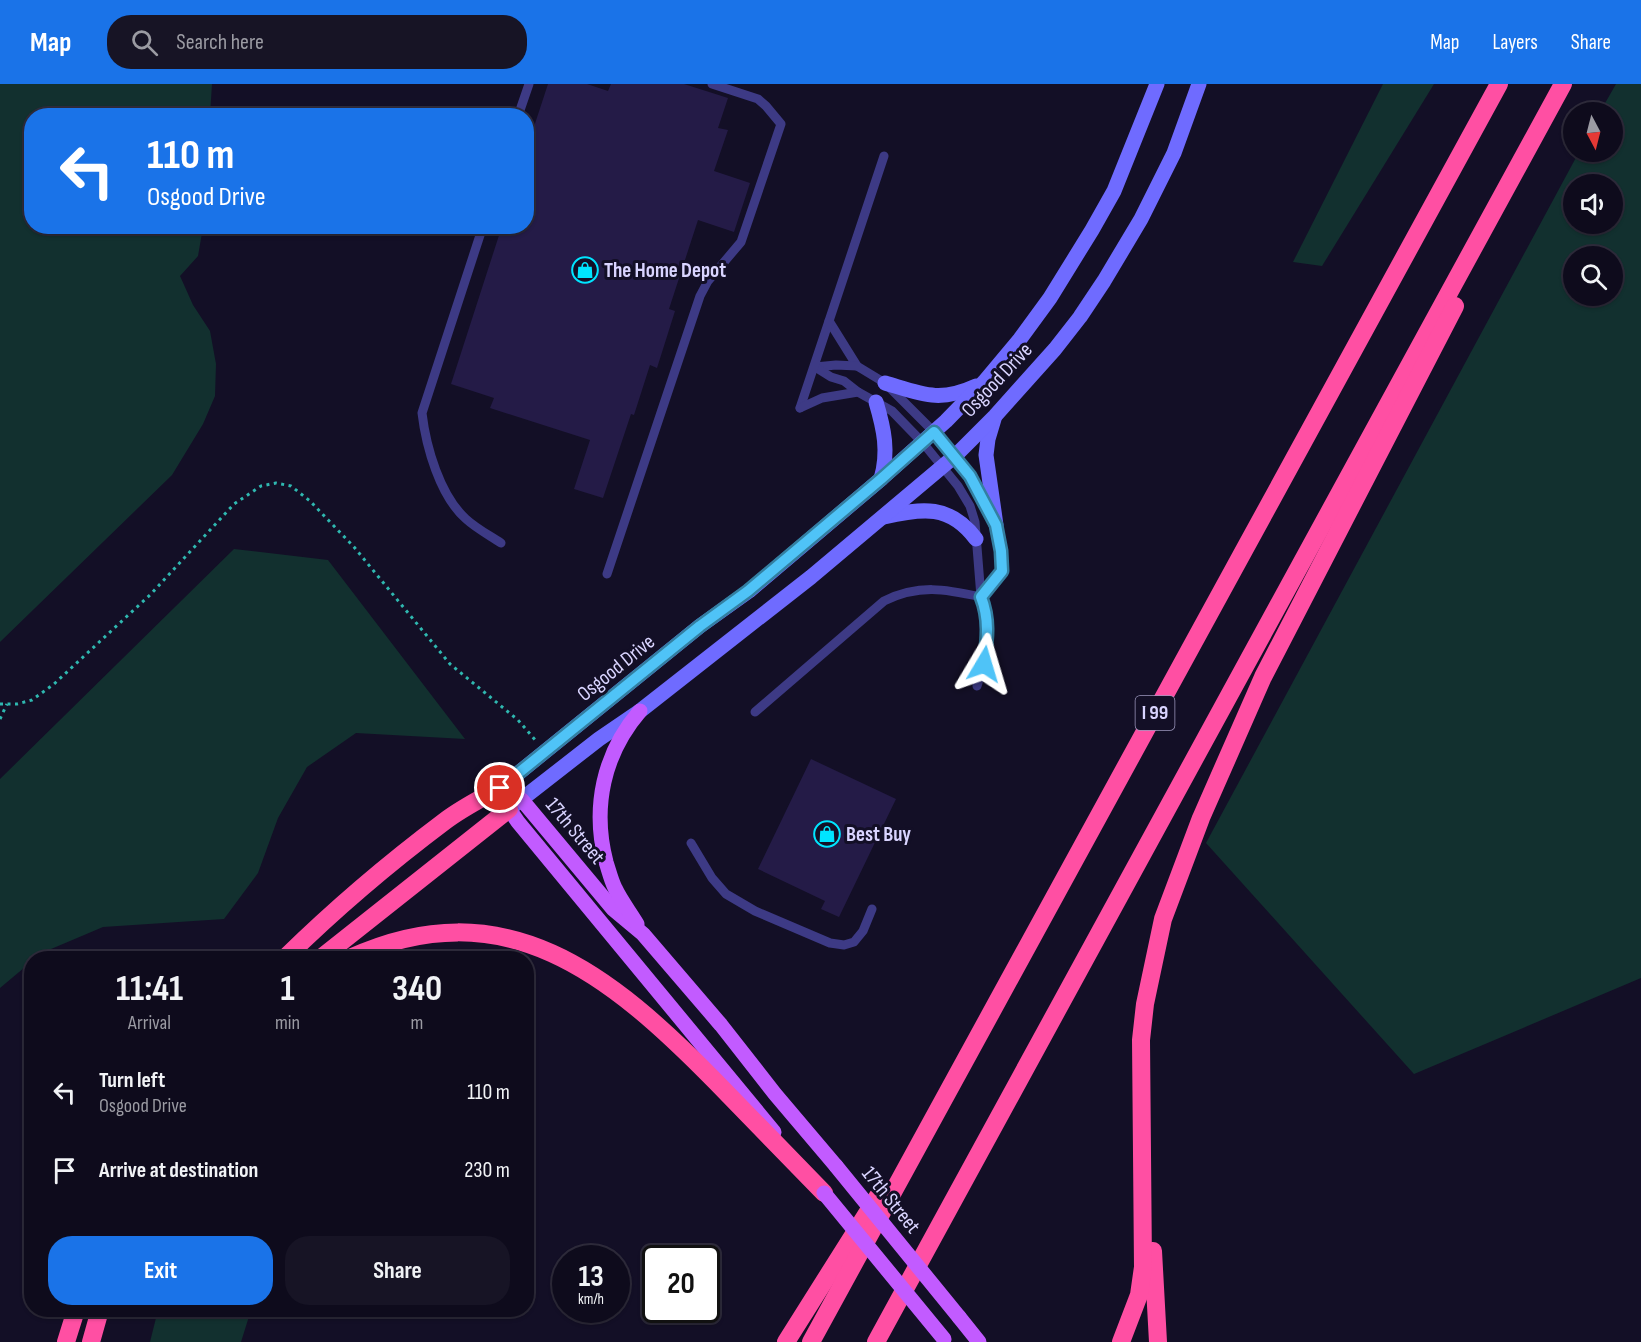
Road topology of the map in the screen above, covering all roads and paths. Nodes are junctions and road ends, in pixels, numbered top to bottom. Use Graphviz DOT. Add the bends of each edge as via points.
graph roads {
  1 [pos="529,84"];
  2 [pos="712,84"];
  3 [pos="1157,84"];
  4 [pos="1199,84"];
  5 [pos="1499,84"];
  6 [pos="1563,84"];
  7 [pos="521,108"];
  8 [pos="884,156"];
  9 [pos="1521,162"];
  10 [pos="480,234"];
  11 [pos="829,321"];
  12 [pos="856,366"];
  13 [pos="814,367"];
  14 [pos="984,382"];
  15 [pos="885,383"];
  16 [pos="858,392"];
  17 [pos="876,402"];
  18 [pos="995,416"];
  19 [pos="928,437"];
  20 [pos="955,456"];
  21 [pos="942,467"];
  22 [pos="881,479"];
  23 [pos="881,518"];
  24 [pos="996,525"];
  25 [pos="976,539"];
  26 [pos="501,543"];
  27 [pos="607,574"];
  28 [pos="981,597"];
  29 [pos="976,686"];
  30 [pos="0,704"];
  31 [pos="7,704"];
  32 [pos="640,711"];
  33 [pos="755,712"];
  34 [pos="0,719"];
  35 [pos="546,752"];
  36 [pos="500,788"];
  37 [pos="516,805"];
  38 [pos="691,843"];
  39 [pos="872,909"];
  40 [pos="643,934"];
  41 [pos="292,951"];
  42 [pos="330,951"];
  43 [pos="366,951"];
  44 [pos="954,1079"];
  45 [pos="1141,1114"];
  46 [pos="824,1194"];
  47 [pos="74,1317"];
  48 [pos="98,1317"];
  49 [pos="945,1341"];
  50 [pos="66,1342"];
  51 [pos="91,1342"];
  52 [pos="786,1342"];
  53 [pos="811,1342"];
  54 [pos="876,1342"];
  55 [pos="979,1342"];
  56 [pos="1121,1342"];
  57 [pos="1158,1342"];
  1 -- 7 [label="lane"];
  2 -- 27 [label="lane" via="758,99 781,124 741,242 700,296"];
  3 -- 14 [label="main road, Osgood Drive" via="1114,191 1092,230 1050,298"];
  4 -- 18 [label="main road, Osgood Drive" via="1174,153 1104,281 1055,349"];
  5 -- 44 [label="highway, I 99"];
  6 -- 9 [label="highway, I 99"];
  8 -- 11 [label="lane"];
  9 -- 45 [label="highway" via="1455,307 1263,677 1197,828 1163,919 1145,1004"];
  9 -- 54 [label="highway, I 99"];
  10 -- 26 [label="lane" via="422,413 425,437 452,503 472,524"];
  11 -- 12 [label="lane"];
  11 -- 13 [label="lane"];
  12 -- 13 [label="lane"];
  12 -- 15 [label="lane"];
  13 -- 16 [label="lane"];
  13 -- 16 [label="lane" via="800,408 822,398"];
  14 -- 15 [label="main road" via="960,394 934,396"];
  14 -- 19 [label="main road, Osgood Drive"];
  15 -- 19 [label="lane"];
  16 -- 17 [label="lane"];
  17 -- 19 [label="lane"];
  17 -- 22 [label="main road" via="886,450"];
  18 -- 20 [label="main road, Osgood Drive"];
  18 -- 24 [label="main road" via="986,455"];
  19 -- 20 [label="lane"];
  19 -- 21 [label="lane"];
  19 -- 22 [label="main road, Osgood Drive"];
  20 -- 21 [label="main road, Osgood Drive"];
  20 -- 24 [label="lane"];
  21 -- 23 [label="main road, Osgood Drive"];
  21 -- 25 [label="lane" via="970,506"];
  22 -- 35 [label="main road, Osgood Drive"];
  23 -- 25 [label="main road" via="913,510 944,513 967,526"];
  23 -- 32 [label="main road, Osgood Drive"];
  24 -- 28 [label="lane" via="1002,571"];
  25 -- 28 [label="lane"];
  28 -- 29 [label="lane" via="987,612 988,634"];
  28 -- 33 [label="lane" via="938,589 901,593 884,601"];
  30 -- 31 [label="path"];
  31 -- 34 [label="path"];
  31 -- 35 [label="path" via="32,700 54,684 151,594 234,504 261,486 276,483 291,486 310,501 354,547 450,664 518,720"];
  32 -- 37 [label="main road, Osgood Drive"];
  32 -- 40 [label="main road" via="626,728 606,770 600,811 603,850 615,889"];
  35 -- 36 [label="main road, Osgood Drive"];
  36 -- 37 [label="main road, 17th Street"];
  36 -- 41 [label="highway" via="447,820"];
  37 -- 40 [label="main road, 17th Street" via="613,909"];
  37 -- 42 [label="highway"];
  37 -- 46 [label="main road, 17th Street" via="525,831"];
  38 -- 39 [label="lane" via="726,894 755,911 830,943 854,942 863,932"];
  40 -- 55 [label="main road, 17th Street, bridge"];
  43 -- 46 [label="highway" via="410,937 463,932 529,943 582,968 667,1033"];
  44 -- 52 [label="highway"];
  44 -- 53 [label="highway, I 99"];
  45 -- 56 [label="highway" via="1143,1267 1139,1295"];
  45 -- 57 [label="highway"];
  46 -- 49 [label="main road, 17th Street, bridge"];
  47 -- 50 [label="highway"];
  48 -- 51 [label="highway"];
}
